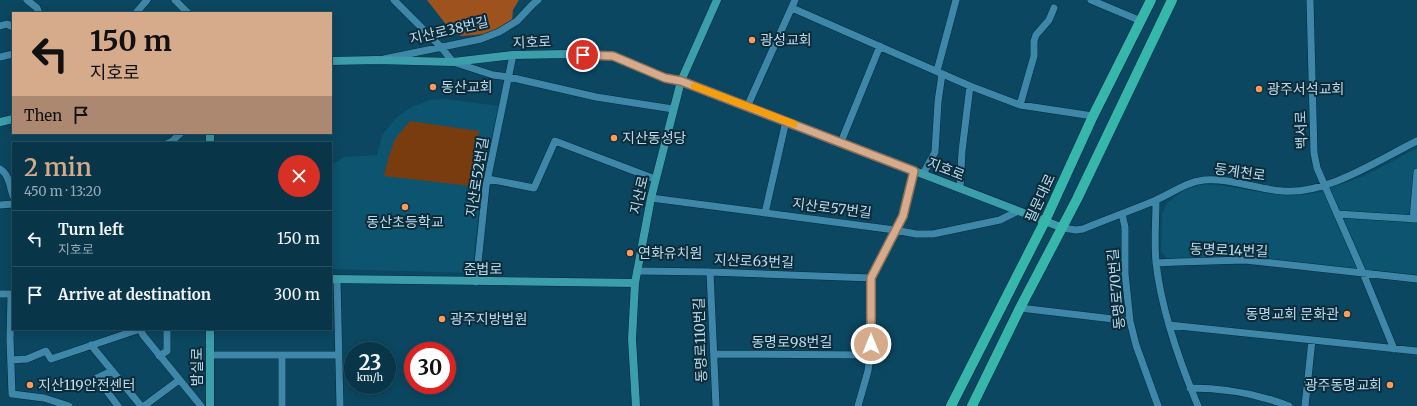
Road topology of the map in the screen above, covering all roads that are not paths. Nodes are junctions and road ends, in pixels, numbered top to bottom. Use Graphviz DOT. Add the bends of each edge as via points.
graph roads {
  1 [pos="27,0"];
  2 [pos="147,0"];
  3 [pos="175,0"];
  4 [pos="394,0"];
  5 [pos="538,0"];
  6 [pos="717,0"];
  7 [pos="795,0"];
  8 [pos="956,0"];
  9 [pos="1091,0"];
  10 [pos="1151,0"];
  11 [pos="1172,0"];
  12 [pos="1310,0"];
  13 [pos="792,8"];
  14 [pos="1054,8"];
  15 [pos="39,12"];
  16 [pos="137,12"];
  17 [pos="187,12"];
  18 [pos="1141,21"];
  19 [pos="0,26"];
  20 [pos="12,26"];
  21 [pos="880,46"];
  22 [pos="441,47"];
  23 [pos="12,54"];
  24 [pos="513,55"];
  25 [pos="0,57"];
  26 [pos="377,60"];
  27 [pos="332,61"];
  28 [pos="452,62"];
  29 [pos="940,72"];
  30 [pos="509,77"];
  31 [pos="681,81"];
  32 [pos="970,86"];
  33 [pos="1020,105"];
  34 [pos="747,107"];
  35 [pos="673,109"];
  36 [pos="1093,116"];
  37 [pos="12,119"];
  38 [pos="786,121"];
  39 [pos="0,122"];
  40 [pos="180,134"];
  41 [pos="1417,141"];
  42 [pos="171,142"];
  43 [pos="841,142"];
  44 [pos="0,169"];
  45 [pos="914,171"];
  46 [pos="1417,172"];
  47 [pos="923,174"];
  48 [pos="1417,177"];
  49 [pos="488,179"];
  50 [pos="655,179"];
  51 [pos="1324,186"];
  52 [pos="960,188"];
  53 [pos="12,192"];
  54 [pos="650,198"];
  55 [pos="1156,200"];
  56 [pos="12,204"];
  57 [pos="0,205"];
  58 [pos="1018,211"];
  59 [pos="765,213"];
  60 [pos="1122,214"];
  61 [pos="1337,214"];
  62 [pos="1415,219"];
  63 [pos="1044,221"];
  64 [pos="1063,228"];
  65 [pos="895,230"];
  66 [pos="1156,264"];
  67 [pos="636,271"];
  68 [pos="710,272"];
  69 [pos="1363,273"];
  70 [pos="871,278"];
  71 [pos="334,279"];
  72 [pos="1417,279"];
  73 [pos="476,282"];
  74 [pos="634,283"];
  75 [pos="0,294"];
  76 [pos="12,294"];
  77 [pos="1020,308"];
  78 [pos="1130,321"];
  79 [pos="1169,325"];
  80 [pos="137,330"];
  81 [pos="140,330"];
  82 [pos="167,330"];
  83 [pos="210,330"];
  84 [pos="1312,340"];
  85 [pos="91,345"];
  86 [pos="1394,349"];
  87 [pos="1417,351"];
  88 [pos="338,354"];
  89 [pos="714,354"];
  90 [pos="210,355"];
  91 [pos="282,355"];
  92 [pos="870,355"];
  93 [pos="159,356"];
  94 [pos="11,360"];
  95 [pos="112,371"];
  96 [pos="179,380"];
  97 [pos="1190,388"];
  98 [pos="69,406"];
  99 [pos="118,406"];
  100 [pos="142,406"];
  101 [pos="201,406"];
  102 [pos="210,406"];
  103 [pos="282,406"];
  104 [pos="340,406"];
  105 [pos="636,406"];
  106 [pos="716,406"];
  107 [pos="858,406"];
  108 [pos="951,406"];
  109 [pos="972,406"];
  110 [pos="1158,406"];
  111 [pos="1198,406"];
  112 [pos="1289,406"];
  113 [pos="1305,406"];
  1 -- 15 [label="street"];
  2 -- 16 [label="street"];
  3 -- 17 [label="street"];
  4 -- 22 [label="street"];
  5 -- 22 [label="street, 지산로38번길" via="517,21 499,32"];
  6 -- 31 [label="street, 지산로"];
  7 -- 13 [label="street"];
  8 -- 29 [label="street"];
  9 -- 18 [label="street"];
  10 -- 18 [label="main road, 필문대로"];
  11 -- 64 [label="main road"];
  12 -- 51 [label="street, 백서로" via="1314,152"];
  13 -- 21 [label="street"];
  13 -- 34 [label="street"];
  14 -- 33 [label="street" via="1049,20 1036,35 1034,56"];
  18 -- 36 [label="main road, 필문대로"];
  19 -- 20 [label="street"];
  21 -- 29 [label="street"];
  21 -- 43 [label="street"];
  22 -- 26 [label="street, 지산로38번길"];
  22 -- 28 [label="street"];
  23 -- 25 [label="street"];
  24 -- 28 [label="street, 지호로"];
  24 -- 30 [label="street, 지산로52번길"];
  24 -- 31 [label="street, 지호로" via="613,56 665,78"];
  26 -- 27 [label="street, 지호로"];
  26 -- 28 [label="street, 지호로"];
  28 -- 30 [label="street" via="493,75"];
  29 -- 32 [label="street"];
  29 -- 47 [label="street" via="935,152"];
  30 -- 35 [label="street" via="596,97"];
  30 -- 49 [label="street, 지산로52번길"];
  31 -- 34 [label="street, 지호로"];
  31 -- 35 [label="street, 지산로"];
  32 -- 33 [label="street"];
  32 -- 52 [label="street"];
  33 -- 36 [label="street"];
  34 -- 38 [label="street, 지호로"];
  35 -- 50 [label="street, 지산로"];
  36 -- 63 [label="main road, 필문대로"];
  37 -- 39 [label="street"];
  38 -- 43 [label="street, 지호로"];
  38 -- 59 [label="street"];
  40 -- 42 [label="street"];
  41 -- 51 [label="street, 동계천로"];
  43 -- 45 [label="street, 지호로"];
  44 -- 53 [label="street" via="8,177"];
  45 -- 47 [label="street, 지호로"];
  45 -- 65 [label="street" via="903,216"];
  46 -- 48 [label="street"];
  47 -- 52 [label="street, 지호로"];
  48 -- 62 [label="street"];
  49 -- 50 [label="street" via="534,188 555,141"];
  49 -- 73 [label="street, 지산로52번길"];
  50 -- 54 [label="street, 지산로"];
  51 -- 55 [label="street, 동계천로" via="1283,192 1223,180 1204,180 1190,183"];
  51 -- 61 [label="street"];
  52 -- 58 [label="street, 지호로"];
  54 -- 59 [label="street, 지산로57번길"];
  54 -- 67 [label="street, 지산로"];
  55 -- 60 [label="street, 동계천로"];
  55 -- 66 [label="street"];
  56 -- 57 [label="street"];
  58 -- 63 [label="street, 지호로"];
  58 -- 65 [label="street" via="1000,220 933,234"];
  59 -- 65 [label="street, 지산로57번길"];
  60 -- 64 [label="street, 동계천로" via="1083,229"];
  60 -- 78 [label="street, 동명로70번길" via="1125,227 1125,273"];
  61 -- 62 [label="street"];
  61 -- 69 [label="street"];
  63 -- 64 [label="street, 지호로"];
  63 -- 108 [label="main road, 필문대로"];
  64 -- 77 [label="main road"];
  65 -- 70 [label="street"];
  66 -- 69 [label="street, 동명로14번길" via="1245,260"];
  66 -- 79 [label="street"];
  67 -- 68 [label="street, 지산로63번길"];
  67 -- 74 [label="street, 지산로"];
  68 -- 70 [label="street, 지산로63번길"];
  68 -- 89 [label="street, 동명로110번길"];
  69 -- 72 [label="street, 동명로14번길"];
  69 -- 86 [label="street"];
  70 -- 92 [label="street"];
  71 -- 73 [label="street, 준법로"];
  71 -- 88 [label="street"];
  73 -- 74 [label="street, 준법로"];
  74 -- 105 [label="street, 지산로" via="632,339"];
  75 -- 76 [label="street"];
  76 -- 94 [label="street"];
  77 -- 78 [label="street"];
  77 -- 109 [label="main road"];
  78 -- 110 [label="street, 동명로70번길"];
  79 -- 84 [label="street"];
  79 -- 97 [label="street"];
  80 -- 85 [label="street"];
  81 -- 93 [label="street"];
  82 -- 93 [label="street" via="167,351"];
  83 -- 90 [label="street, 밤실로"];
  84 -- 86 [label="street"];
  84 -- 113 [label="street"];
  85 -- 94 [label="street" via="51,359 46,351 27,359"];
  85 -- 95 [label="street"];
  86 -- 87 [label="street"];
  88 -- 91 [label="street"];
  88 -- 104 [label="street"];
  89 -- 92 [label="street, 동명로98번길"];
  89 -- 106 [label="street, 동명로110번길"];
  90 -- 91 [label="street"];
  90 -- 102 [label="street, 밤실로"];
  91 -- 103 [label="street"];
  92 -- 107 [label="street"];
  93 -- 96 [label="street"];
  94 -- 98 [label="street" via="12,394 44,398"];
  95 -- 99 [label="street" via="97,378"];
  95 -- 100 [label="street"];
  96 -- 100 [label="street"];
  96 -- 101 [label="street"];
  97 -- 111 [label="street"];
  97 -- 112 [label="street" via="1229,390"];
}
